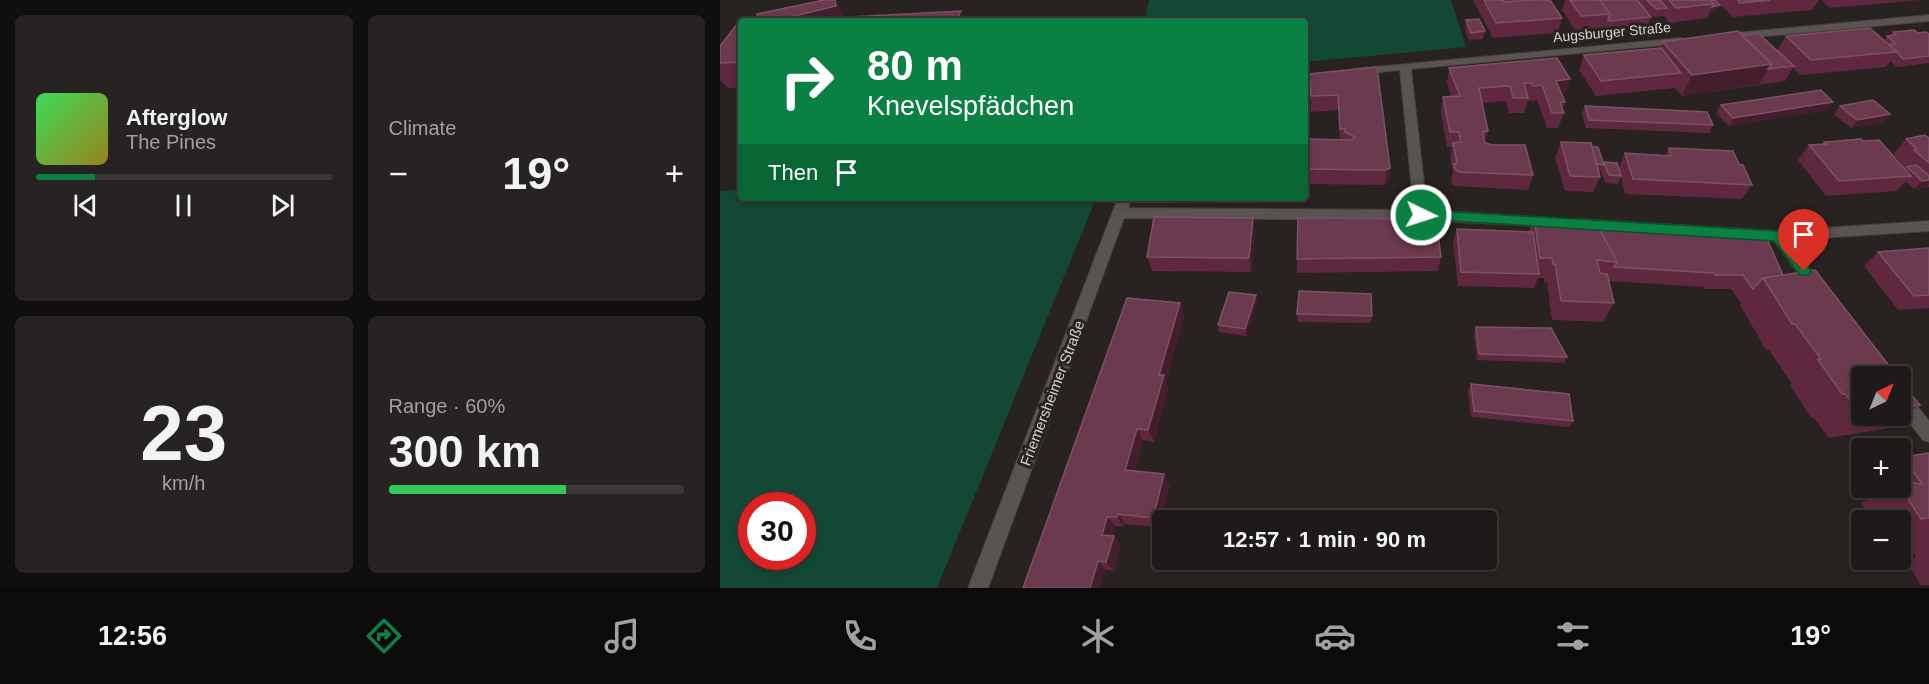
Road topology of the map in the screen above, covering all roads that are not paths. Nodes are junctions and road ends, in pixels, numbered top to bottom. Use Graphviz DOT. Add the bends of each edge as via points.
graph roads {
  1 [pos="1929,18"];
  2 [pos="1715,38"];
  3 [pos="1691,40"];
  4 [pos="1405,66"];
  5 [pos="1349,72"];
  6 [pos="1122,206"];
  7 [pos="1421,215"];
  8 [pos="1929,226"];
  9 [pos="1778,236"];
  10 [pos="1828,302"];
  11 [pos="1911,411"];
  12 [pos="1929,434"];
  13 [pos="978,588"];
  1 -- 2 [label="street"];
  3 -- 4 [label="street, Augsburger Straße"];
  4 -- 5 [label="street, Augsburger Straße"];
  4 -- 7 [label="street"];
  6 -- 7 [label="street"];
  6 -- 13 [label="street, Friemersheimer Straße"];
  7 -- 9 [label="street"];
  8 -- 9 [label="street"];
  9 -- 10 [label="street"];
  11 -- 12 [label="street"];
}
